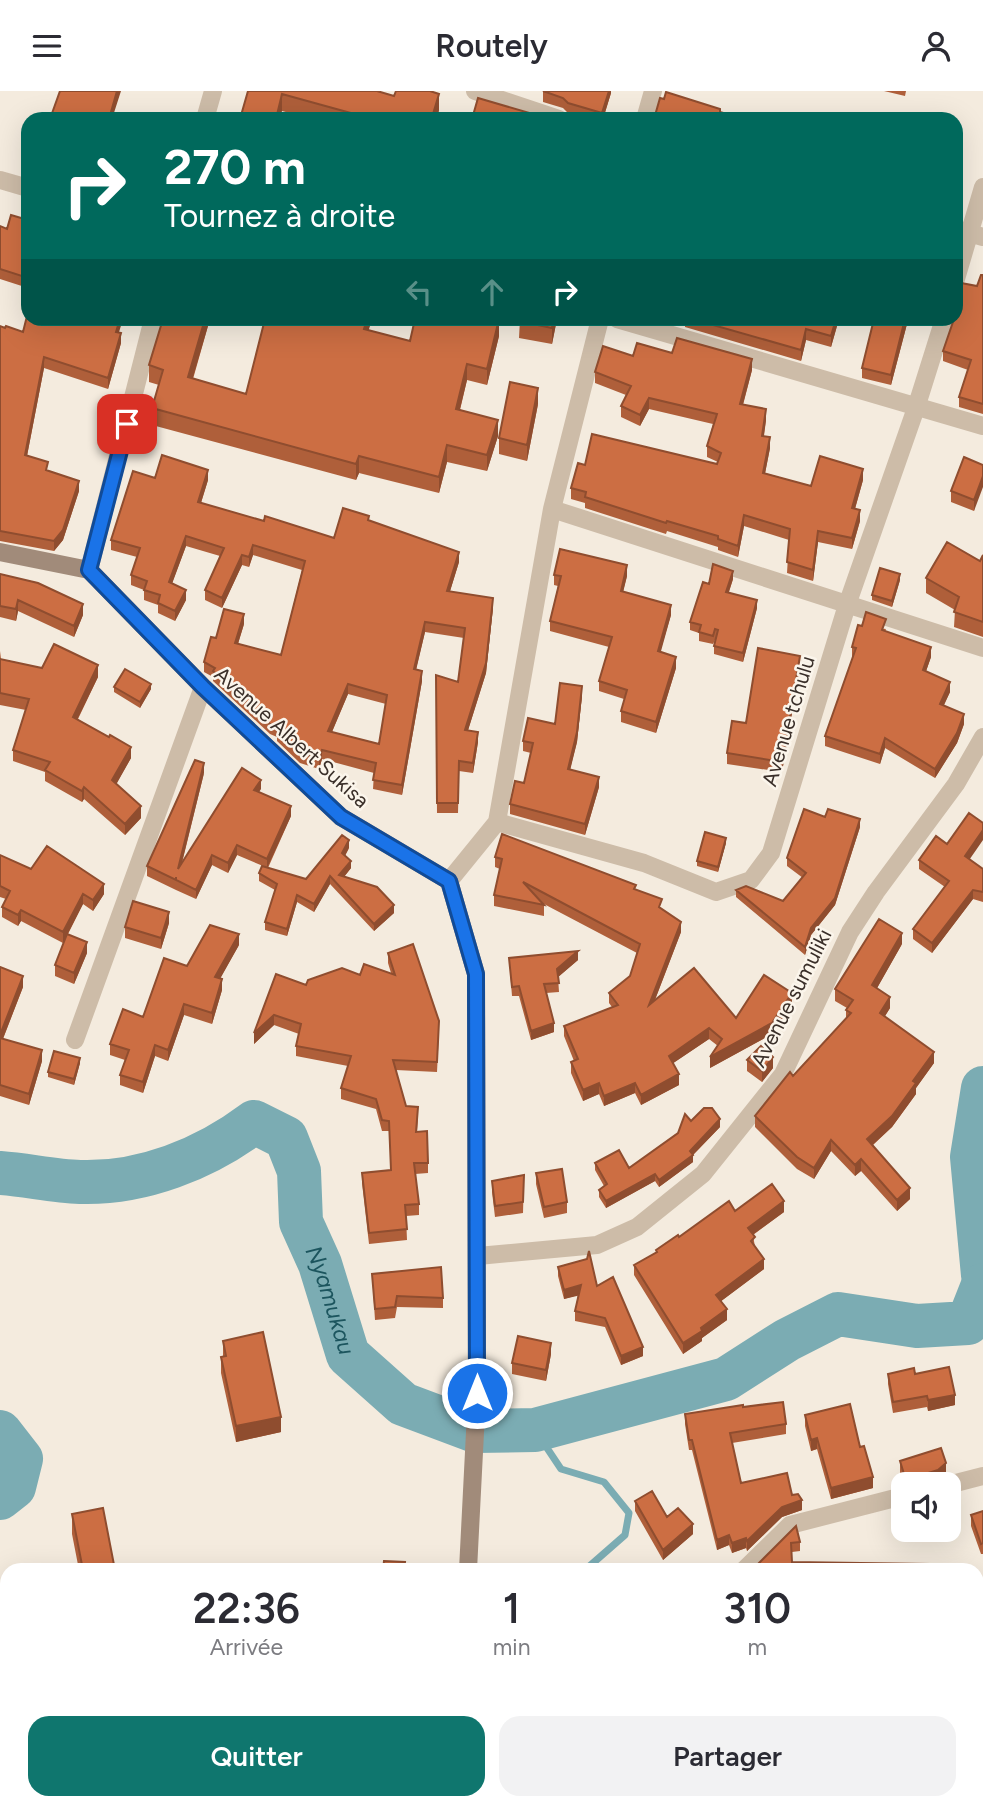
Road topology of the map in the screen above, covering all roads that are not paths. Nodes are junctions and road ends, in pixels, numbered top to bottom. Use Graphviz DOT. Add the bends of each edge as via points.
graph roads {
  1 [pos="213,91"];
  2 [pos="475,91"];
  3 [pos="653,91"];
  4 [pos="207,112"];
  5 [pos="538,112"];
  6 [pos="647,112"];
  7 [pos="0,180"];
  8 [pos="21,186"];
  9 [pos="983,187"];
  10 [pos="969,233"];
  11 [pos="963,254"];
  12 [pos="151,326"];
  13 [pos="598,326"];
  14 [pos="641,326"];
  15 [pos="942,326"];
  16 [pos="916,408"];
  17 [pos="983,426"];
  18 [pos="551,509"];
  19 [pos="0,552"];
  20 [pos="89,570"];
  21 [pos="848,605"];
  22 [pos="983,648"];
  23 [pos="203,687"];
  24 [pos="983,737"];
  25 [pos="497,822"];
  26 [pos="449,881"];
  27 [pos="75,1040"];
  28 [pos="478,1256"];
  29 [pos="983,1476"];
  30 [pos="961,1482"];
  31 [pos="891,1499"];
  32 [pos="468,1563"];
  33 [pos="751,1563"];
  1 -- 4 [label="street"];
  2 -- 5 [label="street"];
  3 -- 6 [label="street"];
  7 -- 8 [label="street"];
  9 -- 10 [label="street"];
  10 -- 11 [label="street"];
  12 -- 20 [label="street"];
  13 -- 18 [label="street"];
  14 -- 16 [label="street"];
  15 -- 16 [label="street, Avenue tchulu"];
  16 -- 17 [label="street"];
  16 -- 21 [label="street, Avenue tchulu"];
  18 -- 21 [label="street"];
  18 -- 25 [label="street"];
  19 -- 20 [label="street"];
  20 -- 23 [label="street, Avenue Albert Sukisa"];
  21 -- 22 [label="street"];
  21 -- 25 [label="street, Avenue tchulu" via="771,853 751,880 716,892 644,863"];
  23 -- 26 [label="street, Avenue Albert Sukisa" via="341,817"];
  23 -- 27 [label="street"];
  24 -- 28 [label="street, Avenue sumuliki" via="956,784 850,932 783,1074 703,1174 637,1227 597,1245"];
  25 -- 26 [label="street"];
  26 -- 28 [label="street" via="476,974"];
  28 -- 32 [label="street"];
  29 -- 30 [label="street"];
  31 -- 33 [label="street" via="790,1525"];
}
